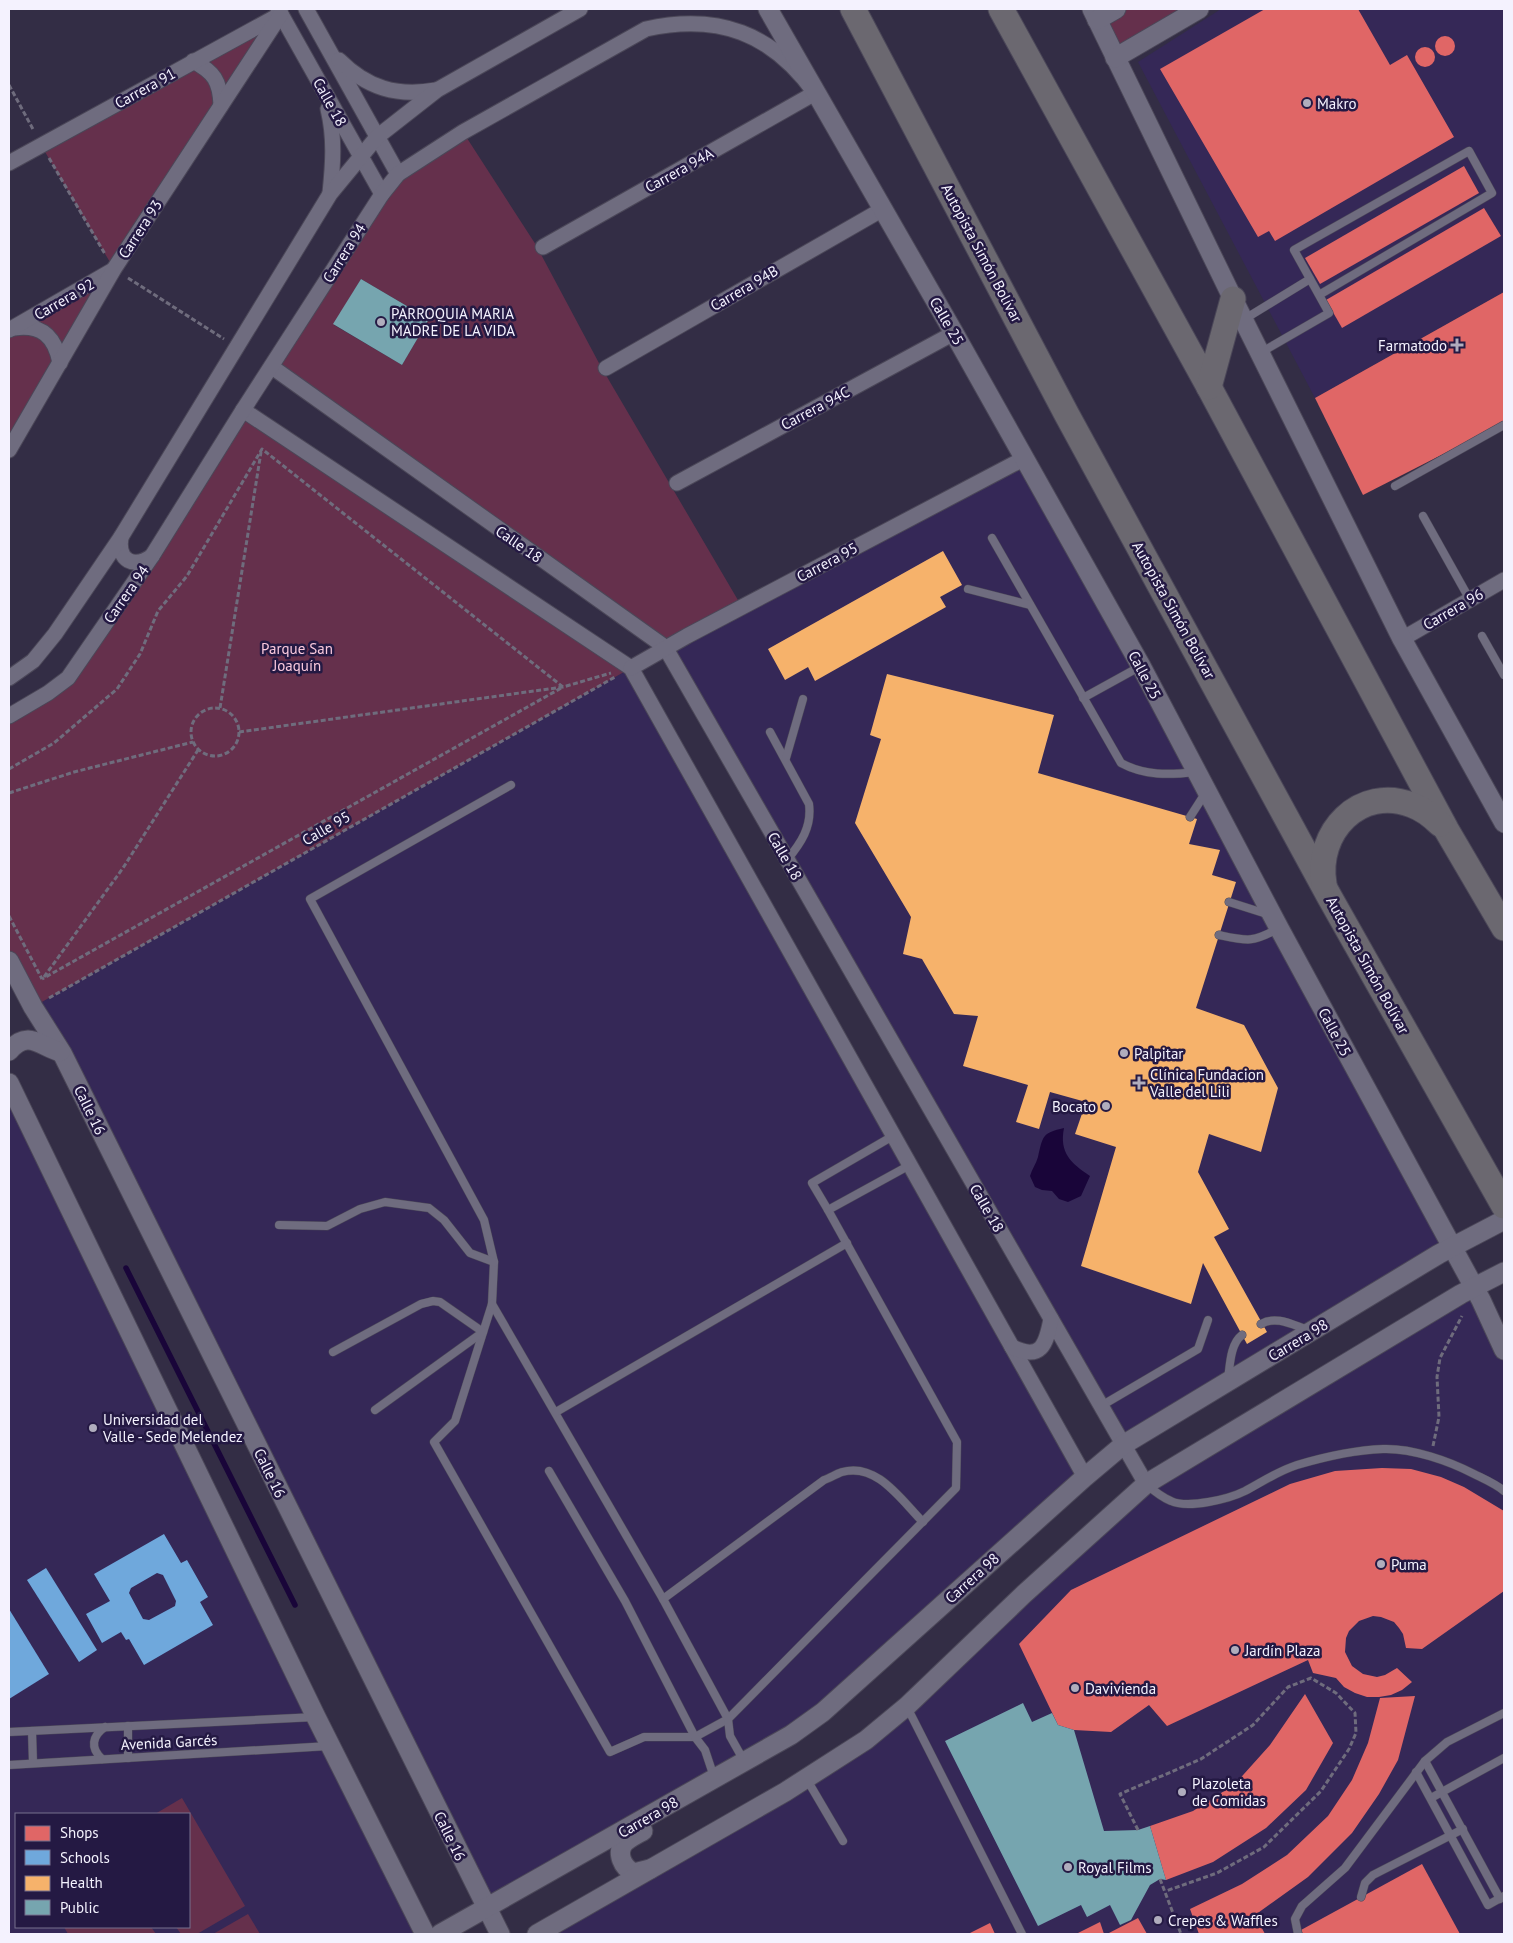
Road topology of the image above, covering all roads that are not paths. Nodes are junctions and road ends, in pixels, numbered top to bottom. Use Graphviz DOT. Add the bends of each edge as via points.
graph roads {
  1 [pos="306,9"];
  2 [pos="580,9"];
  3 [pos="768,9"];
  4 [pos="853,9"];
  5 [pos="1001,9"];
  6 [pos="1116,9"];
  7 [pos="1199,9"];
  8 [pos="279,11"];
  9 [pos="1095,14"];
  10 [pos="330,52"];
  11 [pos="1115,58"];
  12 [pos="193,61"];
  13 [pos="438,90"];
  14 [pos="325,93"];
  15 [pos="815,93"];
  16 [pos="221,105"];
  17 [pos="378,137"];
  18 [pos="361,157"];
  19 [pos="9,163"];
  20 [pos="398,174"];
  21 [pos="330,194"];
  22 [pos="382,194"];
  23 [pos="883,209"];
  24 [pos="543,247"];
  25 [pos="114,270"];
  26 [pos="1310,280"];
  27 [pos="1318,294"];
  28 [pos="1238,309"];
  29 [pos="11,329"];
  30 [pos="954,333"];
  31 [pos="1260,353"];
  32 [pos="60,363"];
  33 [pos="272,367"];
  34 [pos="606,368"];
  35 [pos="1209,387"];
  36 [pos="244,410"];
  37 [pos="1504,425"];
  38 [pos="9,450"];
  39 [pos="1024,459"];
  40 [pos="677,483"];
  41 [pos="1395,486"];
  42 [pos="1423,516"];
  43 [pos="121,537"];
  44 [pos="992,538"];
  45 [pos="152,556"];
  46 [pos="1504,580"];
  47 [pos="968,589"];
  48 [pos="1470,600"];
  49 [pos="1030,605"];
  50 [pos="1482,636"];
  51 [pos="1402,639"];
  52 [pos="665,648"];
  53 [pos="1141,666"];
  54 [pos="631,668"];
  55 [pos="1504,675"];
  56 [pos="9,678"];
  57 [pos="1083,698"];
  58 [pos="803,699"];
  59 [pos="9,716"];
  60 [pos="770,732"];
  61 [pos="786,758"];
  62 [pos="1196,772"];
  63 [pos="511,785"];
  64 [pos="1206,792"];
  65 [pos="1190,817"];
  66 [pos="1504,823"];
  67 [pos="1446,829"];
  68 [pos="787,860"];
  69 [pos="1329,896"];
  70 [pos="1229,902"];
  71 [pos="1276,922"];
  72 [pos="1504,928"];
  73 [pos="1219,935"];
  74 [pos="9,961"];
  75 [pos="9,1051"];
  76 [pos="62,1053"];
  77 [pos="9,1079"];
  78 [pos="9,1083"];
  79 [pos="893,1136"];
  80 [pos="37,1140"];
  81 [pos="910,1165"];
  82 [pos="1504,1206"];
  83 [pos="828,1210"];
  84 [pos="1504,1220"];
  85 [pos="279,1226"];
  86 [pos="847,1244"];
  87 [pos="1451,1247"];
  88 [pos="494,1262"];
  89 [pos="1504,1272"];
  90 [pos="1473,1288"];
  91 [pos="492,1304"];
  92 [pos="1051,1319"];
  93 [pos="1208,1320"];
  94 [pos="1261,1324"];
  95 [pos="483,1332"];
  96 [pos="1312,1332"];
  97 [pos="1242,1335"];
  98 [pos="1012,1347"];
  99 [pos="1504,1350"];
  100 [pos="333,1352"];
  101 [pos="1227,1382"];
  102 [pos="1100,1406"];
  103 [pos="375,1410"];
  104 [pos="556,1412"];
  105 [pos="1123,1445"];
  106 [pos="549,1471"];
  107 [pos="1085,1478"];
  108 [pos="1146,1484"];
  109 [pos="1504,1491"];
  110 [pos="923,1522"];
  111 [pos="664,1599"];
  112 [pos="906,1706"];
  113 [pos="1504,1713"];
  114 [pos="316,1717"];
  115 [pos="728,1719"];
  116 [pos="128,1726"];
  117 [pos="105,1727"];
  118 [pos="32,1731"];
  119 [pos="9,1732"];
  120 [pos="695,1737"];
  121 [pos="330,1746"];
  122 [pos="128,1758"];
  123 [pos="1504,1758"];
  124 [pos="102,1759"];
  125 [pos="1425,1760"];
  126 [pos="744,1761"];
  127 [pos="33,1764"];
  128 [pos="9,1765"];
  129 [pos="1416,1772"];
  130 [pos="714,1778"];
  131 [pos="806,1778"];
  132 [pos="1442,1791"];
  133 [pos="1431,1798"];
  134 [pos="668,1805"];
  135 [pos="1463,1829"];
  136 [pos="1451,1836"];
  137 [pos="843,1841"];
  138 [pos="1483,1868"];
  139 [pos="650,1869"];
  140 [pos="1472,1874"];
  141 [pos="1361,1897"];
  142 [pos="1502,1898"];
  143 [pos="487,1908"];
  144 [pos="425,1934"];
  145 [pos="440,1934"];
  146 [pos="500,1934"];
  147 [pos="536,1934"];
  148 [pos="1022,1934"];
  149 [pos="1298,1934"];
  1 -- 10 [label="street, Calle 18"];
  2 -- 13 [label="street"];
  3 -- 15 [label="street, Calle 25"];
  4 -- 69 [label="highway, Autopista Simón Bolívar" via="1063,406"];
  5 -- 35 [label="highway"];
  6 -- 9 [label="street"];
  7 -- 11 [label="street"];
  8 -- 12 [label="street, Carrera 91"];
  8 -- 14 [label="street, Calle 18"];
  8 -- 16 [label="street, Carrera 93"];
  9 -- 11 [label="street"];
  10 -- 13 [label="street" via="370,84 395,92"];
  10 -- 17 [label="street, Calle 18"];
  11 -- 28 [label="street"];
  12 -- 16 [label="street" via="206,67 215,78"];
  12 -- 19 [label="street, Carrera 91"];
  13 -- 17 [label="street"];
  14 -- 18 [label="street, Calle 18"];
  14 -- 21 [label="street" via="332,126 334,160"];
  15 -- 20 [label="street, Carrera 94" via="786,60 748,35 717,26 668,24 638,33 463,132"];
  15 -- 23 [label="street, Calle 25"];
  15 -- 24 [label="street, Carrera 94A"];
  16 -- 25 [label="street, Carrera 93"];
  17 -- 18 [label="street"];
  17 -- 20 [label="street, Calle 18"];
  18 -- 21 [label="street"];
  18 -- 22 [label="street, Calle 18"];
  20 -- 22 [label="street, Carrera 94"];
  21 -- 43 [label="street"];
  22 -- 33 [label="street, Carrera 94"];
  23 -- 30 [label="street, Calle 25"];
  23 -- 34 [label="street, Carrera 94B"];
  25 -- 29 [label="street, Carrera 92"];
  25 -- 32 [label="street, Carrera 93"];
  26 -- 27 [label="lane"];
  26 -- 27 [label="lane" via="1294,250 1469,151 1492,193"];
  26 -- 28 [label="lane"];
  27 -- 31 [label="lane" via="1329,313"];
  28 -- 31 [label="street"];
  28 -- 35 [label="highway"];
  29 -- 32 [label="street, Carrera 92" via="26,326 40,330 57,349"];
  30 -- 39 [label="street, Calle 25"];
  30 -- 40 [label="street, Carrera 94C"];
  31 -- 51 [label="street"];
  32 -- 38 [label="street, Carrera 93"];
  33 -- 36 [label="street, Carrera 94"];
  33 -- 52 [label="street, Calle 18"];
  35 -- 67 [label="highway"];
  36 -- 45 [label="street, Carrera 94"];
  36 -- 54 [label="street"];
  37 -- 41 [label="lane"];
  39 -- 52 [label="street, Carrera 95"];
  39 -- 53 [label="street, Calle 25"];
  42 -- 48 [label="lane"];
  43 -- 45 [label="street" via="120,548 124,557 133,563 144,562"];
  43 -- 56 [label="street" via="54,634 32,661"];
  44 -- 49 [label="lane"];
  45 -- 59 [label="street, Carrera 94" via="68,678"];
  46 -- 48 [label="street, Carrera 96"];
  47 -- 49 [label="lane"];
  48 -- 51 [label="street, Carrera 96"];
  49 -- 57 [label="lane"];
  50 -- 55 [label="lane"];
  51 -- 66 [label="street"];
  52 -- 54 [label="street, Carrera 95"];
  52 -- 68 [label="street, Calle 18"];
  53 -- 57 [label="lane"];
  53 -- 62 [label="street, Calle 25"];
  54 -- 79 [label="street"];
  57 -- 62 [label="lane" via="1121,763 1153,774"];
  58 -- 61 [label="lane"];
  60 -- 61 [label="lane"];
  61 -- 68 [label="lane" via="810,804 808,826 802,841"];
  62 -- 64 [label="street, Calle 25"];
  63 -- 88 [label="lane" via="310,899 484,1220"];
  64 -- 65 [label="lane"];
  64 -- 71 [label="street, Calle 25"];
  67 -- 69 [label="highway" via="1429,814 1394,800 1357,809 1338,824 1325,847 1322,871"];
  67 -- 72 [label="highway"];
  68 -- 92 [label="street, Calle 18"];
  69 -- 82 [label="highway, Autopista Simón Bolívar"];
  70 -- 71 [label="lane"];
  71 -- 73 [label="lane" via="1268,935 1252,940"];
  71 -- 87 [label="street, Calle 25"];
  74 -- 76 [label="street, Calle 16" via="33,1008"];
  75 -- 76 [label="street" via="21,1041 31,1040"];
  76 -- 143 [label="street, Calle 16"];
  77 -- 80 [label="street"];
  78 -- 80 [label="street"];
  79 -- 81 [label="street"];
  79 -- 83 [label="lane" via="812,1184"];
  80 -- 114 [label="street"];
  81 -- 83 [label="lane"];
  81 -- 98 [label="street"];
  83 -- 86 [label="lane"];
  84 -- 87 [label="street, Carrera 98"];
  85 -- 88 [label="lane" via="327,1226 360,1209 385,1202 429,1208 444,1220 470,1254"];
  86 -- 104 [label="lane"];
  86 -- 110 [label="lane" via="958,1442 956,1488"];
  87 -- 90 [label="street, Calle 25"];
  87 -- 96 [label="street, Carrera 98"];
  88 -- 91 [label="lane"];
  89 -- 90 [label="street"];
  90 -- 99 [label="street, Calle 25"];
  90 -- 108 [label="street"];
  91 -- 95 [label="lane"];
  91 -- 104 [label="lane"];
  92 -- 98 [label="street" via="1047,1340 1042,1347 1025,1353"];
  92 -- 102 [label="street, Calle 18"];
  93 -- 102 [label="lane" via="1198,1350"];
  94 -- 96 [label="lane" via="1278,1320"];
  95 -- 100 [label="lane" via="448,1306 433,1301 421,1304"];
  95 -- 103 [label="lane"];
  95 -- 120 [label="lane" via="455,1421 434,1442 610,1752 644,1737"];
  96 -- 101 [label="street, Carrera 98"];
  97 -- 101 [label="lane" via="1234,1346"];
  98 -- 107 [label="street"];
  101 -- 105 [label="street, Carrera 98"];
  102 -- 105 [label="street, Calle 18"];
  104 -- 111 [label="lane"];
  105 -- 107 [label="street, Carrera 98"];
  105 -- 108 [label="street, Calle 18"];
  106 -- 120 [label="lane" via="625,1601"];
  107 -- 126 [label="street, Carrera 98" via="823,1712 791,1735"];
  108 -- 109 [label="lane" via="1173,1502 1201,1503 1244,1492 1296,1465 1384,1449 1454,1464"];
  108 -- 112 [label="street"];
  110 -- 111 [label="lane" via="878,1477 860,1470 842,1472 824,1480"];
  110 -- 115 [label="lane"];
  111 -- 115 [label="lane"];
  112 -- 131 [label="street" via="866,1740"];
  112 -- 148 [label="lane"];
  113 -- 125 [label="lane" via="1447,1742"];
  114 -- 116 [label="lane, Avenida Garcés"];
  114 -- 121 [label="street"];
  115 -- 120 [label="lane"];
  115 -- 126 [label="lane" via="730,1736"];
  116 -- 117 [label="lane, Avenida Garcés"];
  116 -- 122 [label="lane"];
  117 -- 118 [label="lane, Avenida Garcés"];
  117 -- 124 [label="lane" via="94,1738 96,1754"];
  118 -- 119 [label="lane, Avenida Garcés"];
  118 -- 127 [label="lane"];
  120 -- 130 [label="lane" via="705,1750"];
  121 -- 122 [label="lane, Avenida Garcés"];
  121 -- 144 [label="street"];
  122 -- 124 [label="lane, Avenida Garcés"];
  123 -- 132 [label="lane"];
  124 -- 127 [label="lane, Avenida Garcés"];
  125 -- 129 [label="lane"];
  125 -- 132 [label="lane"];
  126 -- 130 [label="street, Carrera 98"];
  127 -- 128 [label="lane, Avenida Garcés"];
  129 -- 133 [label="lane"];
  129 -- 149 [label="lane" via="1345,1868 1302,1906 1295,1919"];
  130 -- 134 [label="street, Carrera 98"];
  131 -- 137 [label="lane"];
  131 -- 139 [label="street"];
  132 -- 133 [label="lane"];
  132 -- 135 [label="lane"];
  133 -- 136 [label="lane"];
  134 -- 139 [label="street" via="665,1818 625,1843 621,1850 621,1860 629,1870"];
  134 -- 143 [label="street, Carrera 98"];
  135 -- 136 [label="lane"];
  135 -- 138 [label="lane"];
  136 -- 140 [label="lane"];
  136 -- 141 [label="lane" via="1373,1875 1365,1883"];
  138 -- 140 [label="lane"];
  138 -- 142 [label="lane"];
  139 -- 147 [label="street"];
  140 -- 142 [label="lane" via="1488,1905"];
  143 -- 145 [label="street, Carrera 98"];
  143 -- 146 [label="street, Calle 16"];
}
